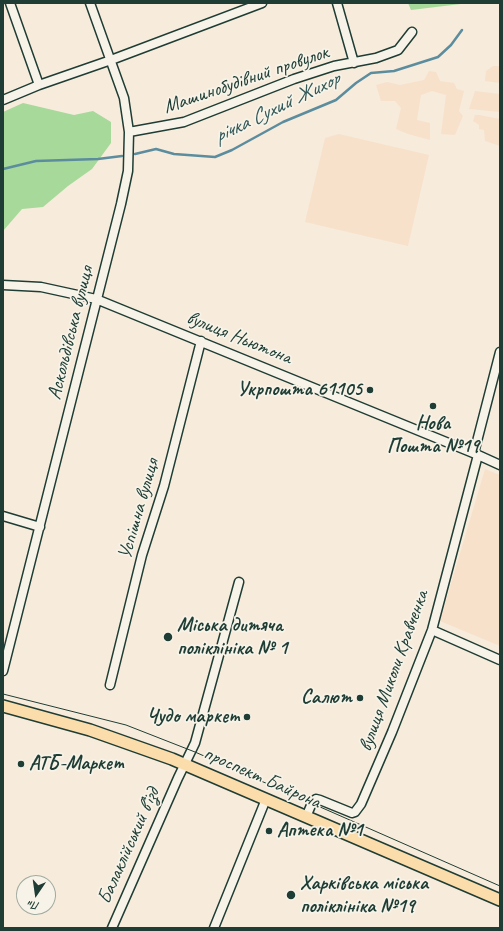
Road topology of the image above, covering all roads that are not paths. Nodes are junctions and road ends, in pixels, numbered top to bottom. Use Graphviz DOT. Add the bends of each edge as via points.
graph roads {
  1 [pos="10,3"];
  2 [pos="90,3"];
  3 [pos="262,3"];
  4 [pos="337,3"];
  5 [pos="412,32"];
  6 [pos="111,60"];
  7 [pos="354,63"];
  8 [pos="39,85"];
  9 [pos="3,100"];
  10 [pos="129,132"];
  11 [pos="3,285"];
  12 [pos="96,298"];
  13 [pos="201,341"];
  14 [pos="500,352"];
  15 [pos="476,454"];
  16 [pos="500,465"];
  17 [pos="3,516"];
  18 [pos="40,527"];
  19 [pos="239,582"];
  20 [pos="432,630"];
  21 [pos="500,660"];
  22 [pos="3,671"];
  23 [pos="110,685"];
  24 [pos="3,706"];
  25 [pos="185,764"];
  26 [pos="266,799"];
  27 [pos="306,816"];
  28 [pos="500,900"];
  29 [pos="112,928"];
  30 [pos="214,928"];
  1 -- 8 [label="street"];
  2 -- 6 [label="street, Аскольдівська вулиця"];
  3 -- 6 [label="street"];
  4 -- 7 [label="street"];
  5 -- 7 [label="street, Машинобудівний провулок" via="398,50"];
  6 -- 8 [label="street"];
  6 -- 10 [label="street, Аскольдівська вулиця" via="124,98"];
  7 -- 10 [label="street, Машинобудівний провулок" via="334,66 294,79 184,122"];
  8 -- 9 [label="street"];
  10 -- 12 [label="street, Аскольдівська вулиця" via="128,171"];
  11 -- 12 [label="street, вулиця Ньютона" via="41,287"];
  12 -- 13 [label="street, вулиця Ньютона"];
  12 -- 18 [label="street, Аскольдівська вулиця"];
  13 -- 15 [label="street, вулиця Ньютона"];
  13 -- 23 [label="street, Успішна вулиця" via="164,486 142,555"];
  14 -- 15 [label="street, вулиця Миколи Кравченка"];
  15 -- 16 [label="street, вулиця Ньютона"];
  15 -- 20 [label="street, вулиця Миколи Кравченка"];
  17 -- 18 [label="street"];
  18 -- 22 [label="street, Аскольдівська вулиця"];
  19 -- 25 [label="street" via="195,743"];
  20 -- 21 [label="street"];
  20 -- 27 [label="street, вулиця Миколи Кравченка" via="361,804 355,812 349,812 316,799"];
  24 -- 25 [label="main road, проспект Байрона" via="90,730"];
  25 -- 26 [label="main road, проспект Байрона"];
  25 -- 29 [label="street, Балаклійський в’їзд"];
  26 -- 27 [label="main road, проспект Байрона"];
  26 -- 30 [label="street"];
  27 -- 28 [label="main road, проспект Байрона"];
}
